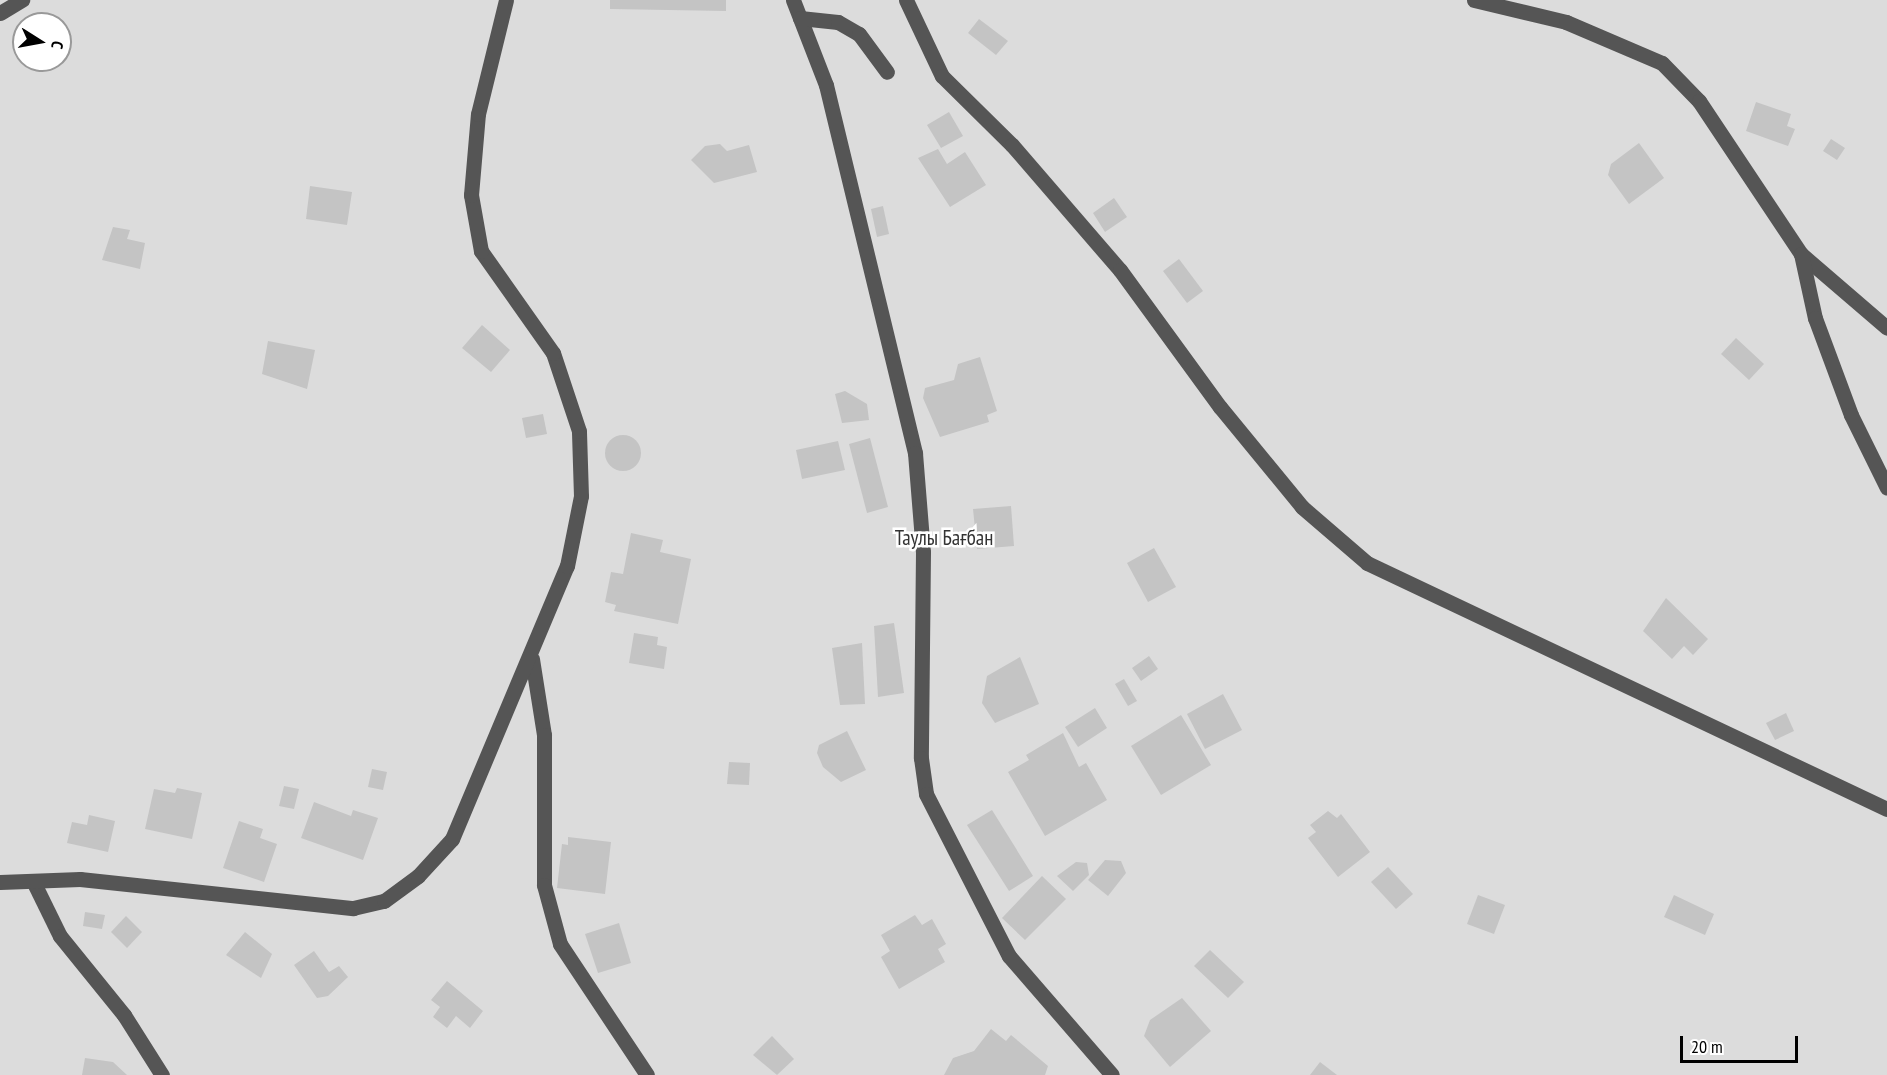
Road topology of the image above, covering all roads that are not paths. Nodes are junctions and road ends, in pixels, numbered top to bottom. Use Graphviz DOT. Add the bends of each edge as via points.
graph roads {
  1 [pos="22,0"];
  2 [pos="506,0"];
  3 [pos="793,0"];
  4 [pos="906,0"];
  5 [pos="1474,0"];
  6 [pos="0,13"];
  7 [pos="800,18"];
  8 [pos="886,72"];
  9 [pos="1801,254"];
  10 [pos="1887,328"];
  11 [pos="1887,488"];
  12 [pos="532,659"];
  13 [pos="1887,809"];
  14 [pos="0,882"];
  15 [pos="33,882"];
  16 [pos="162,1075"];
  17 [pos="647,1075"];
  18 [pos="1112,1075"];
  1 -- 6 [label="street"];
  2 -- 12 [label="street" via="478,114 471,195 479,240 517,308 553,353 579,442 581,496 567,566"];
  3 -- 7 [label="street"];
  4 -- 13 [label="street" via="942,76 1012,145 1120,270 1302,507 1367,563"];
  5 -- 9 [label="street" via="1566,22 1662,63 1699,101"];
  7 -- 8 [label="street" via="829,19 859,34"];
  7 -- 18 [label="street" via="826,85 915,453 923,552 921,758 926,794 1009,956"];
  9 -- 10 [label="street"];
  9 -- 11 [label="street" via="1815,318 1851,415"];
  12 -- 15 [label="street" via="452,839 418,876 384,901 353,908 92,880"];
  12 -- 17 [label="street" via="544,735 544,885 560,944"];
  14 -- 15 [label="street"];
  15 -- 16 [label="street" via="60,936 124,1015"];
}
